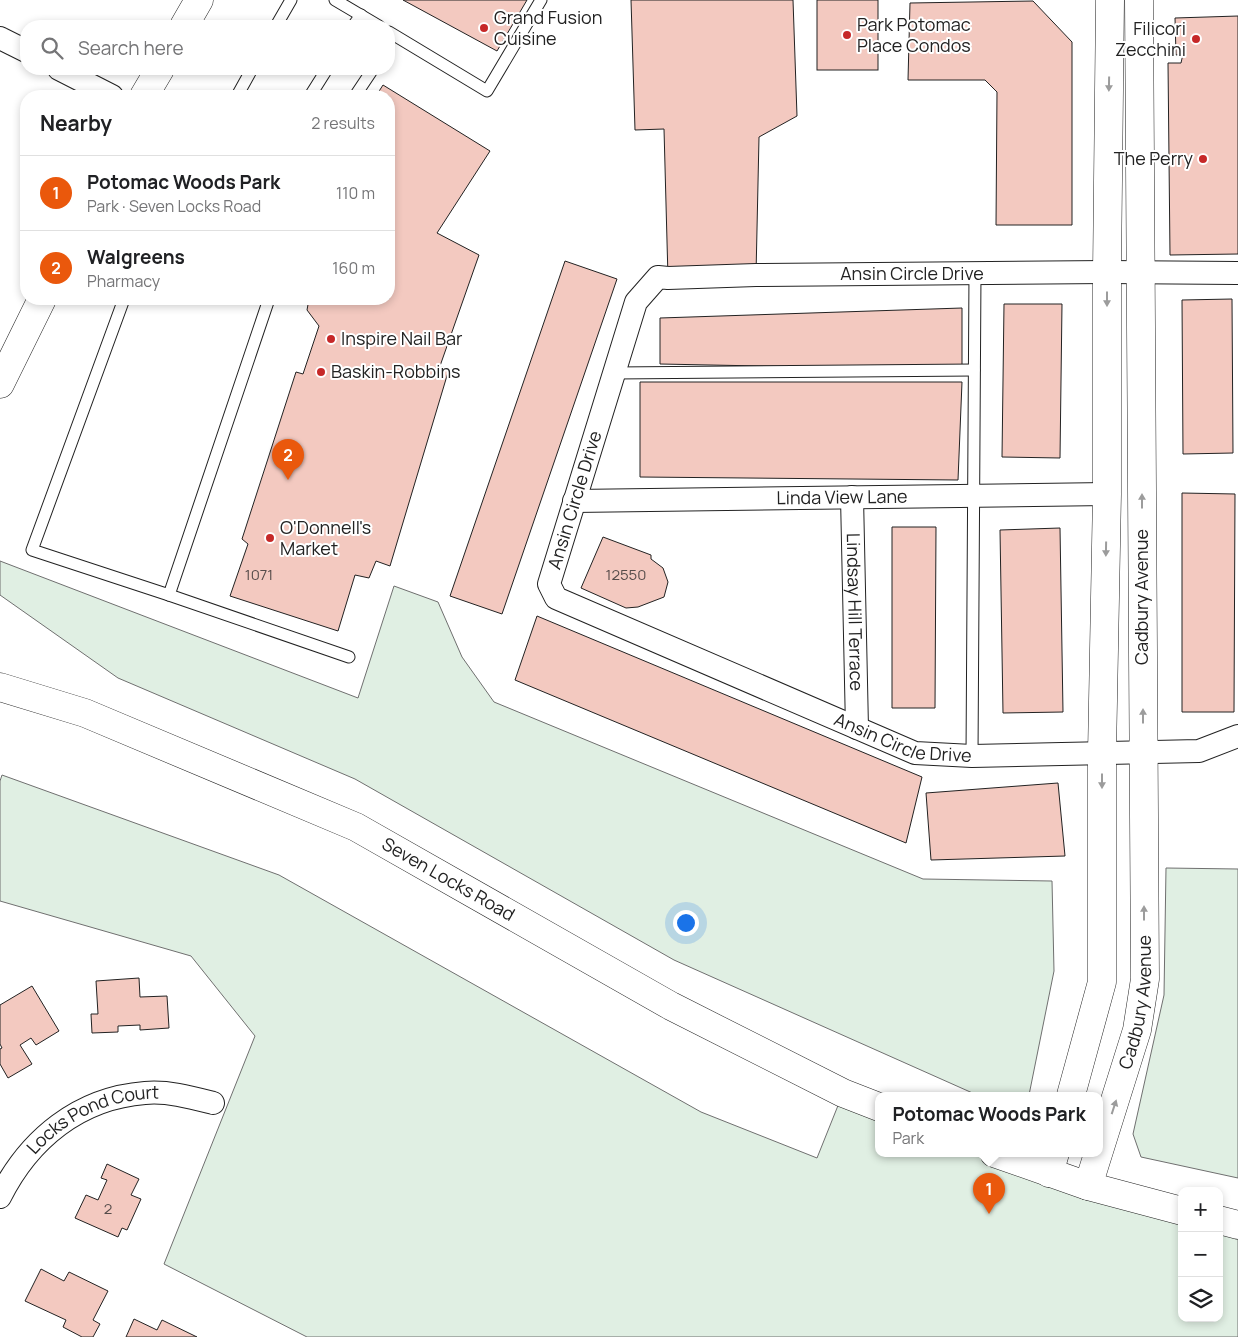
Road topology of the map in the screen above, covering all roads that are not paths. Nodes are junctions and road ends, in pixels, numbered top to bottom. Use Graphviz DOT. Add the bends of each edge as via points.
graph roads {
  1 [pos="199,0"];
  2 [pos="291,0"];
  3 [pos="335,0"];
  4 [pos="541,0"];
  5 [pos="1110,0"];
  6 [pos="1139,0"];
  7 [pos="361,15"];
  8 [pos="187,20"];
  9 [pos="279,20"];
  10 [pos="358,20"];
  11 [pos="369,20"];
  12 [pos="0,38"];
  13 [pos="395,40"];
  14 [pos="20,48"];
  15 [pos="71,75"];
  16 [pos="156,75"];
  17 [pos="249,75"];
  18 [pos="323,75"];
  19 [pos="369,75"];
  20 [pos="100,90"];
  21 [pos="148,90"];
  22 [pos="240,90"];
  23 [pos="314,90"];
  24 [pos="359,90"];
  25 [pos="1107,272"];
  26 [pos="1141,272"];
  27 [pos="1238,272"];
  28 [pos="975,273"];
  29 [pos="39,305"];
  30 [pos="122,305"];
  31 [pos="267,305"];
  32 [pos="974,370"];
  33 [pos="614,373"];
  34 [pos="0,384"];
  35 [pos="1108,494"];
  36 [pos="973,496"];
  37 [pos="852,497"];
  38 [pos="574,501"];
  39 [pos="170,595"];
  40 [pos="349,657"];
  41 [pos="0,687"];
  42 [pos="857,728"];
  43 [pos="1238,736"];
  44 [pos="1143,752"];
  45 [pos="1102,753"];
  46 [pos="972,756"];
  47 [pos="1072,1092"];
  48 [pos="212,1103"];
  49 [pos="875,1105"];
  50 [pos="1103,1138"];
  51 [pos="1017,1157"];
  52 [pos="1097,1157"];
  53 [pos="1052,1163"];
  54 [pos="1088,1186"];
  55 [pos="0,1196"];
  56 [pos="1178,1209"];
  57 [pos="1223,1221"];
  58 [pos="1238,1225"];
  1 -- 8 [label="street"];
  2 -- 9 [label="lane"];
  3 -- 7 [label="lane"];
  4 -- 13 [label="lane" via="487,91"];
  5 -- 25 [label="street, Cadbury Avenue, one-way"];
  6 -- 26 [label="street, Cadbury Avenue"];
  7 -- 10 [label="lane"];
  7 -- 11 [label="lane"];
  12 -- 14 [label="street"];
  15 -- 20 [label="street"];
  16 -- 21 [label="street"];
  17 -- 22 [label="lane"];
  18 -- 23 [label="lane"];
  19 -- 24 [label="lane"];
  25 -- 26 [label="street, Ansin Circle Drive"];
  25 -- 28 [label="street, Ansin Circle Drive"];
  25 -- 35 [label="street, Cadbury Avenue, one-way"];
  26 -- 27 [label="street, Ansin Circle Drive"];
  44 -- 26 [label="street, Cadbury Avenue, one-way"];
  28 -- 32 [label="lane"];
  28 -- 33 [label="street, Ansin Circle Drive" via="658,277 636,302"];
  29 -- 34 [label="street"];
  30 -- 39 [label="lane" via="32,550"];
  31 -- 39 [label="lane"];
  32 -- 33 [label="lane"];
  32 -- 36 [label="lane"];
  33 -- 38 [label="street, Ansin Circle Drive"];
  35 -- 36 [label="street, Linda View Lane"];
  35 -- 45 [label="street, Cadbury Avenue, one-way"];
  36 -- 37 [label="street, Linda View Lane"];
  36 -- 46 [label="lane"];
  37 -- 38 [label="street, Linda View Lane"];
  37 -- 42 [label="street, Lindsay Hill Terrace"];
  38 -- 42 [label="street, Ansin Circle Drive" via="549,584 556,598"];
  39 -- 40 [label="lane"];
  41 -- 49 [label="street, Seven Locks Road" via="85,713 356,827 670,1006 843,1093"];
  42 -- 46 [label="street, Ansin Circle Drive" via="915,753"];
  43 -- 44 [label="street, Ansin Circle Drive" via="1199,751"];
  44 -- 45 [label="street, Ansin Circle Drive"];
  50 -- 44 [label="street, Cadbury Avenue, one-way" via="1137,1030 1144,979"];
  45 -- 46 [label="street, Ansin Circle Drive"];
  45 -- 47 [label="street, Cadbury Avenue, one-way" via="1102,982"];
  48 -- 55 [label="street, Locks Pond Court" via="178,1095 146,1093 115,1098 88,1108 58,1124 31,1149"];
  51 -- 53 [label="street"];
  54 -- 52 [label="street, Cadbury Avenue, one-way"];
  53 -- 54 [label="street"];
  54 -- 56 [label="street"];
  57 -- 58 [label="street"];
}
